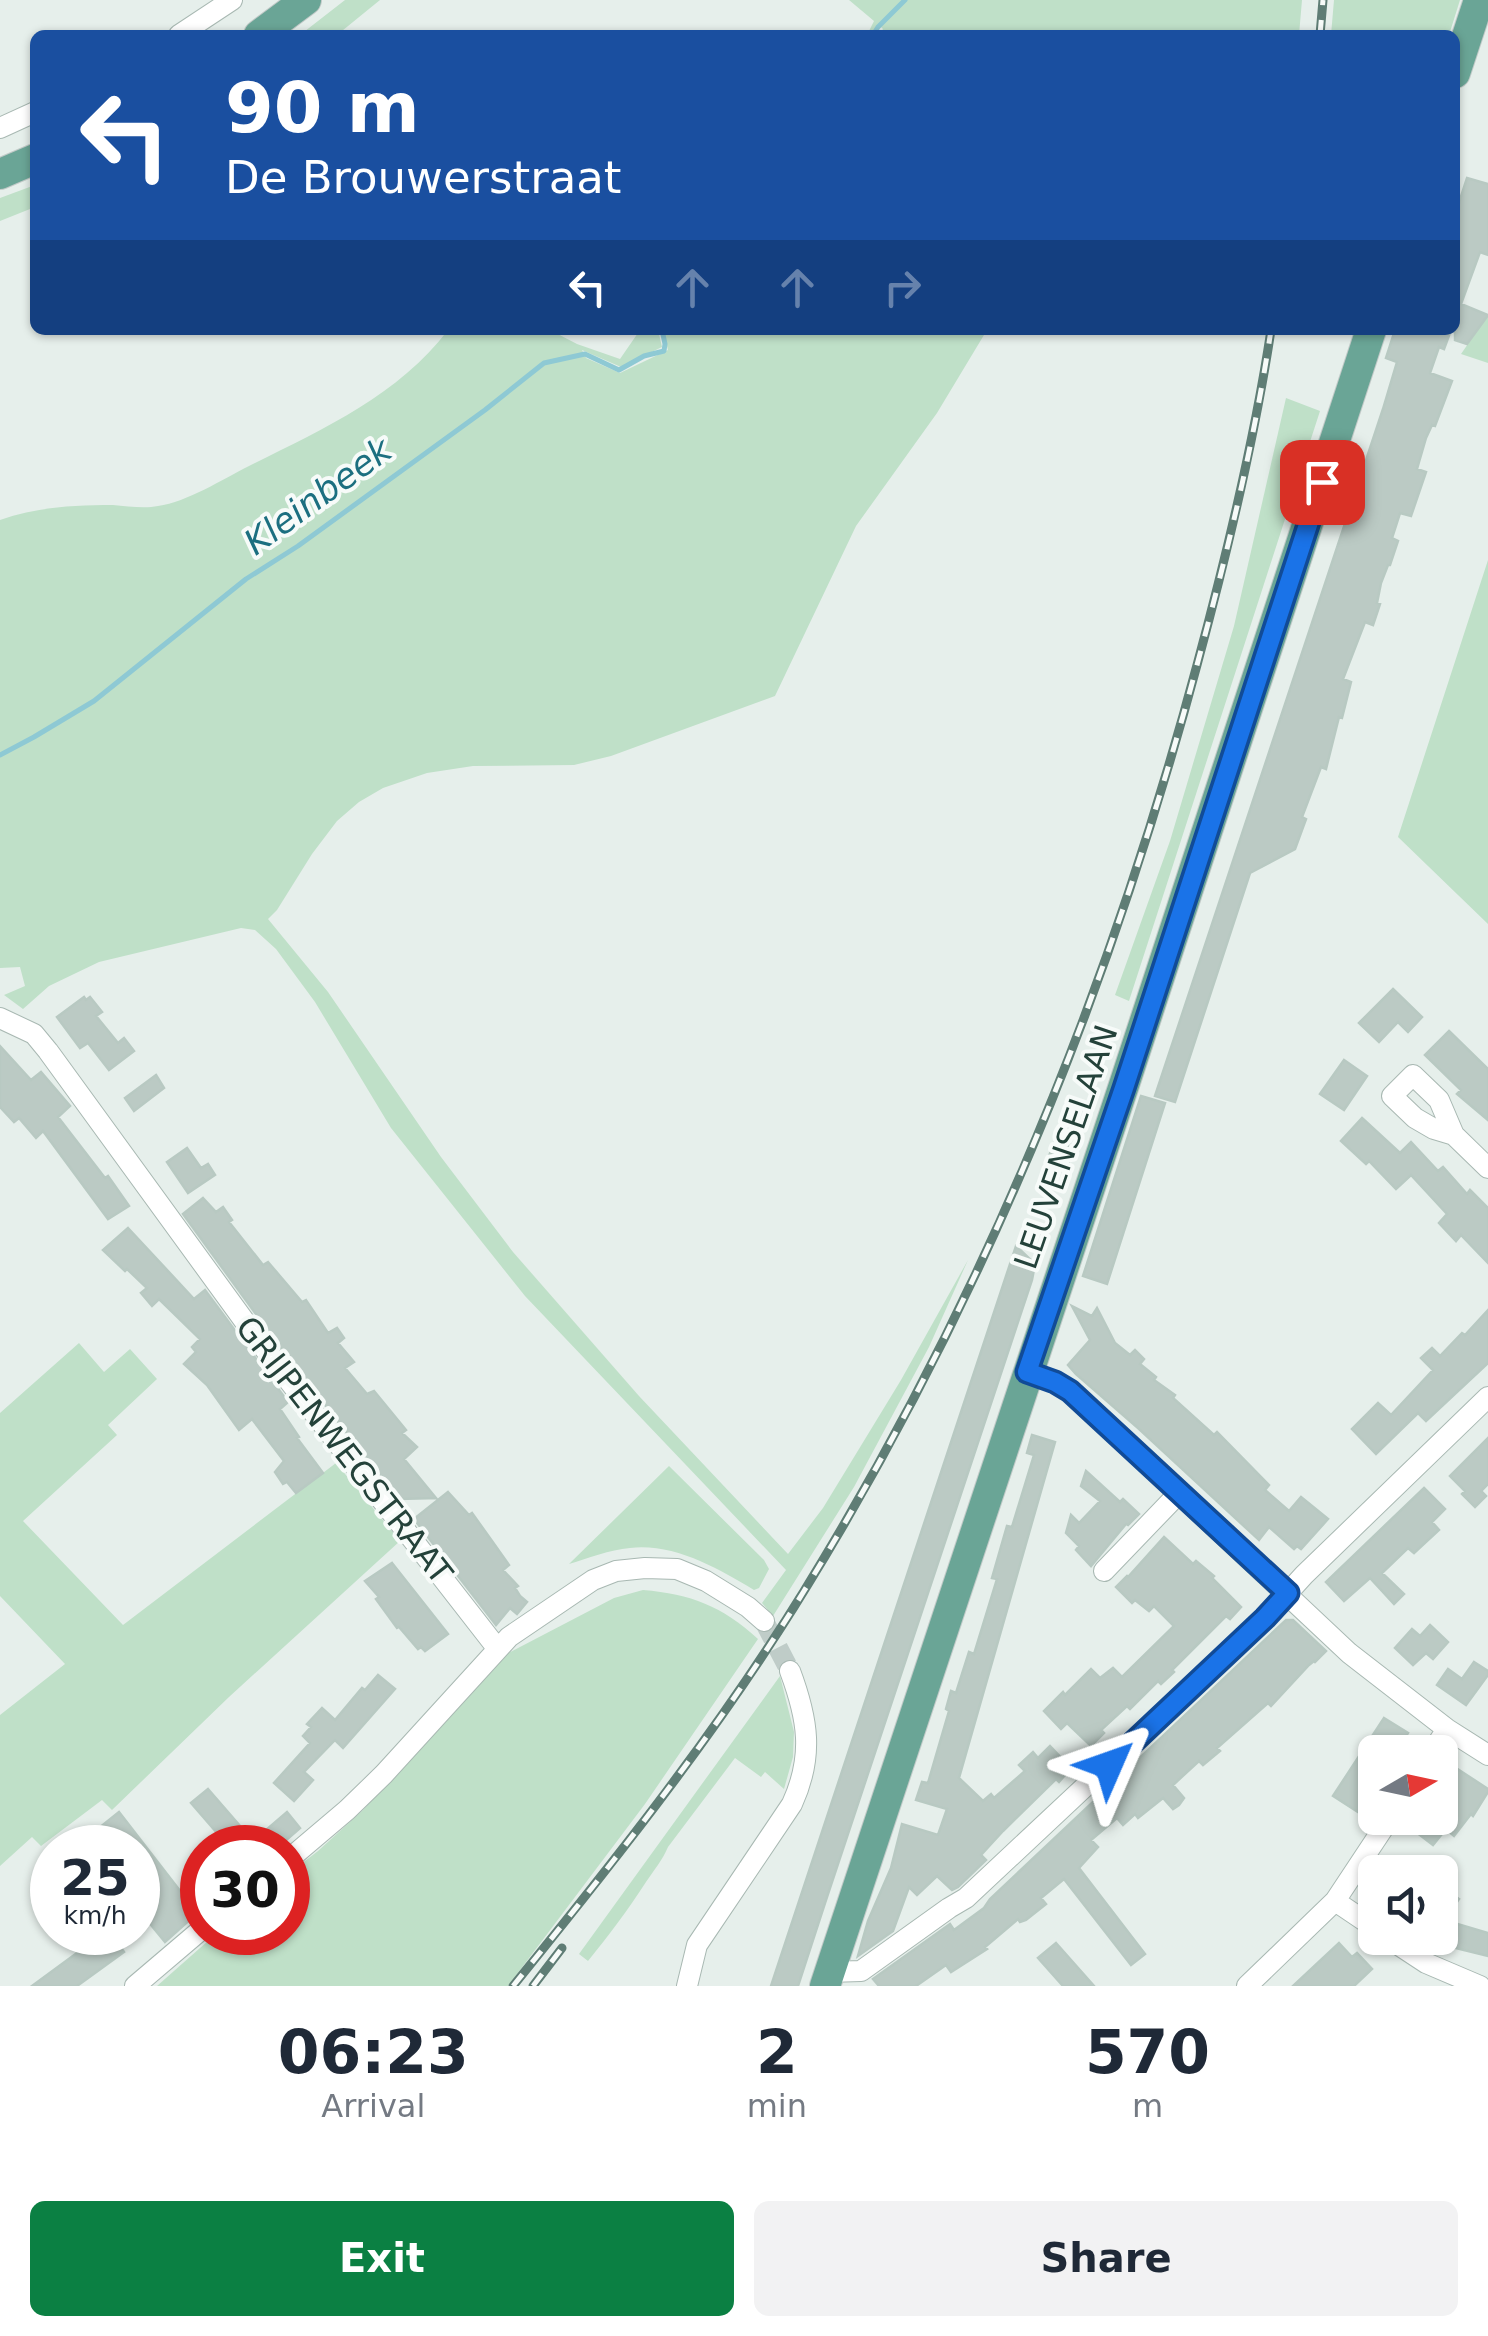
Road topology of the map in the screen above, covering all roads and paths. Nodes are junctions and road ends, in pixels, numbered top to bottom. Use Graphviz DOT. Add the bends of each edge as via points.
graph roads {
  1 [pos="232,0"];
  2 [pos="306,0"];
  3 [pos="1479,0"];
  4 [pos="187,30"];
  5 [pos="266,30"];
  6 [pos="1460,58"];
  7 [pos="30,114"];
  8 [pos="0,128"];
  9 [pos="30,161"];
  10 [pos="0,174"];
  11 [pos="1369,335"];
  12 [pos="0,1018"];
  13 [pos="1454,1135"];
  14 [pos="1488,1168"];
  15 [pos="1027,1372"];
  16 [pos="1488,1397"];
  17 [pos="1180,1492"];
  18 [pos="1104,1572"];
  19 [pos="1288,1593"];
  20 [pos="764,1621"];
  21 [pos="496,1648"];
  22 [pos="790,1670"];
  23 [pos="1448,1729"];
  24 [pos="1444,1735"];
  25 [pos="1488,1754"];
  26 [pos="1379,1835"];
  27 [pos="310,1841"];
  28 [pos="1335,1901"];
  29 [pos="1358,1917"];
  30 [pos="180,1948"];
  31 [pos="1414,1955"];
  32 [pos="827,1979"];
  33 [pos="135,1986"];
  34 [pos="687,1986"];
  35 [pos="1248,1986"];
  36 [pos="1480,1986"];
  1 -- 4 [label="street"];
  2 -- 5 [label="main road"];
  3 -- 6 [label="main road"];
  7 -- 8 [label="street"];
  9 -- 10 [label="main road"];
  11 -- 15 [label="main road, LEUVENSELAAN"];
  12 -- 21 [label="street, GRIJPENWEGSTRAAT" via="34,1034 272,1359"];
  13 -- 14 [label="street"];
  15 -- 17 [label="street" via="1070,1391"];
  15 -- 32 [label="main road, LEUVENSELAAN"];
  16 -- 19 [label="street"];
  17 -- 18 [label="street"];
  17 -- 19 [label="street"];
  19 -- 23 [label="street" via="1349,1653"];
  19 -- 32 [label="street" via="966,1898 861,1971"];
  20 -- 21 [label="street" via="706,1581 678,1569 645,1568 593,1580"];
  21 -- 27 [label="street" via="384,1774"];
  22 -- 34 [label="street" via="806,1720 801,1784 697,1945"];
  23 -- 24 [label="street"];
  23 -- 25 [label="street"];
  26 -- 28 [label="street"];
  28 -- 29 [label="street"];
  28 -- 35 [label="street"];
  30 -- 33 [label="street"];
  31 -- 36 [label="street"];
}
